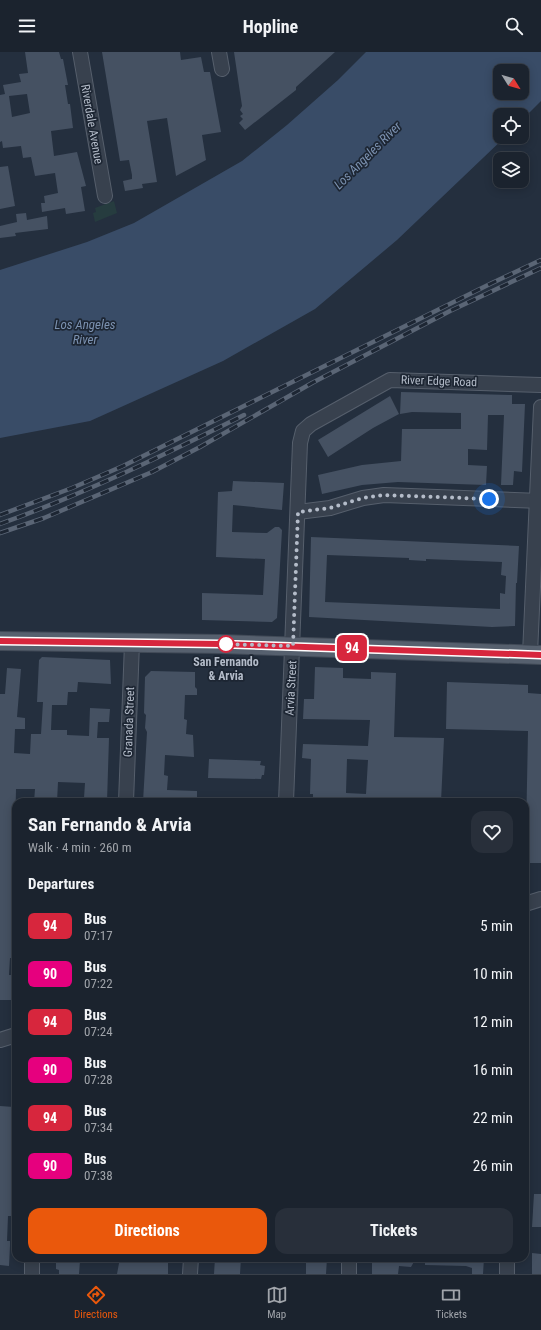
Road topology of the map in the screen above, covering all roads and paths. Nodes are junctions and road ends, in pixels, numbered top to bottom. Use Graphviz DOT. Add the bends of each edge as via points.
graph roads {
  1 [pos="80,52"];
  2 [pos="219,52"];
  3 [pos="222,69"];
  4 [pos="105,196"];
  5 [pos="541,384"];
  6 [pos="541,407"];
  7 [pos="303,431"];
  8 [pos="539,501"];
  9 [pos="298,512"];
  10 [pos="0,641"];
  11 [pos="132,643"];
  12 [pos="293,646"];
  13 [pos="535,655"];
  14 [pos="126,798"];
  15 [pos="286,798"];
  16 [pos="541,899"];
  17 [pos="529,903"];
  18 [pos="12,1036"];
  19 [pos="0,1040"];
  20 [pos="32,1262"];
  21 [pos="191,1262"];
  22 [pos="349,1262"];
  23 [pos="508,1262"];
  24 [pos="32,1274"];
  25 [pos="190,1274"];
  26 [pos="349,1274"];
  27 [pos="507,1274"];
  1 -- 4 [label="street, Riverdale Avenue"];
  2 -- 3 [label="street"];
  5 -- 7 [label="street, River Edge Road" via="390,380"];
  6 -- 8 [label="street"];
  7 -- 9 [label="street, Arvia Street" via="300,443"];
  8 -- 9 [label="street" via="384,495 330,508"];
  8 -- 13 [label="street"];
  9 -- 12 [label="street, Arvia Street"];
  10 -- 11 [label="main road"];
  11 -- 12 [label="main road"];
  11 -- 14 [label="street, Granada Street"];
  12 -- 13 [label="main road"];
  12 -- 15 [label="street, Arvia Street"];
  16 -- 17 [label="street"];
  18 -- 19 [label="street"];
  20 -- 24 [label="street"];
  21 -- 25 [label="street"];
  22 -- 26 [label="street"];
  23 -- 27 [label="street"];
}
